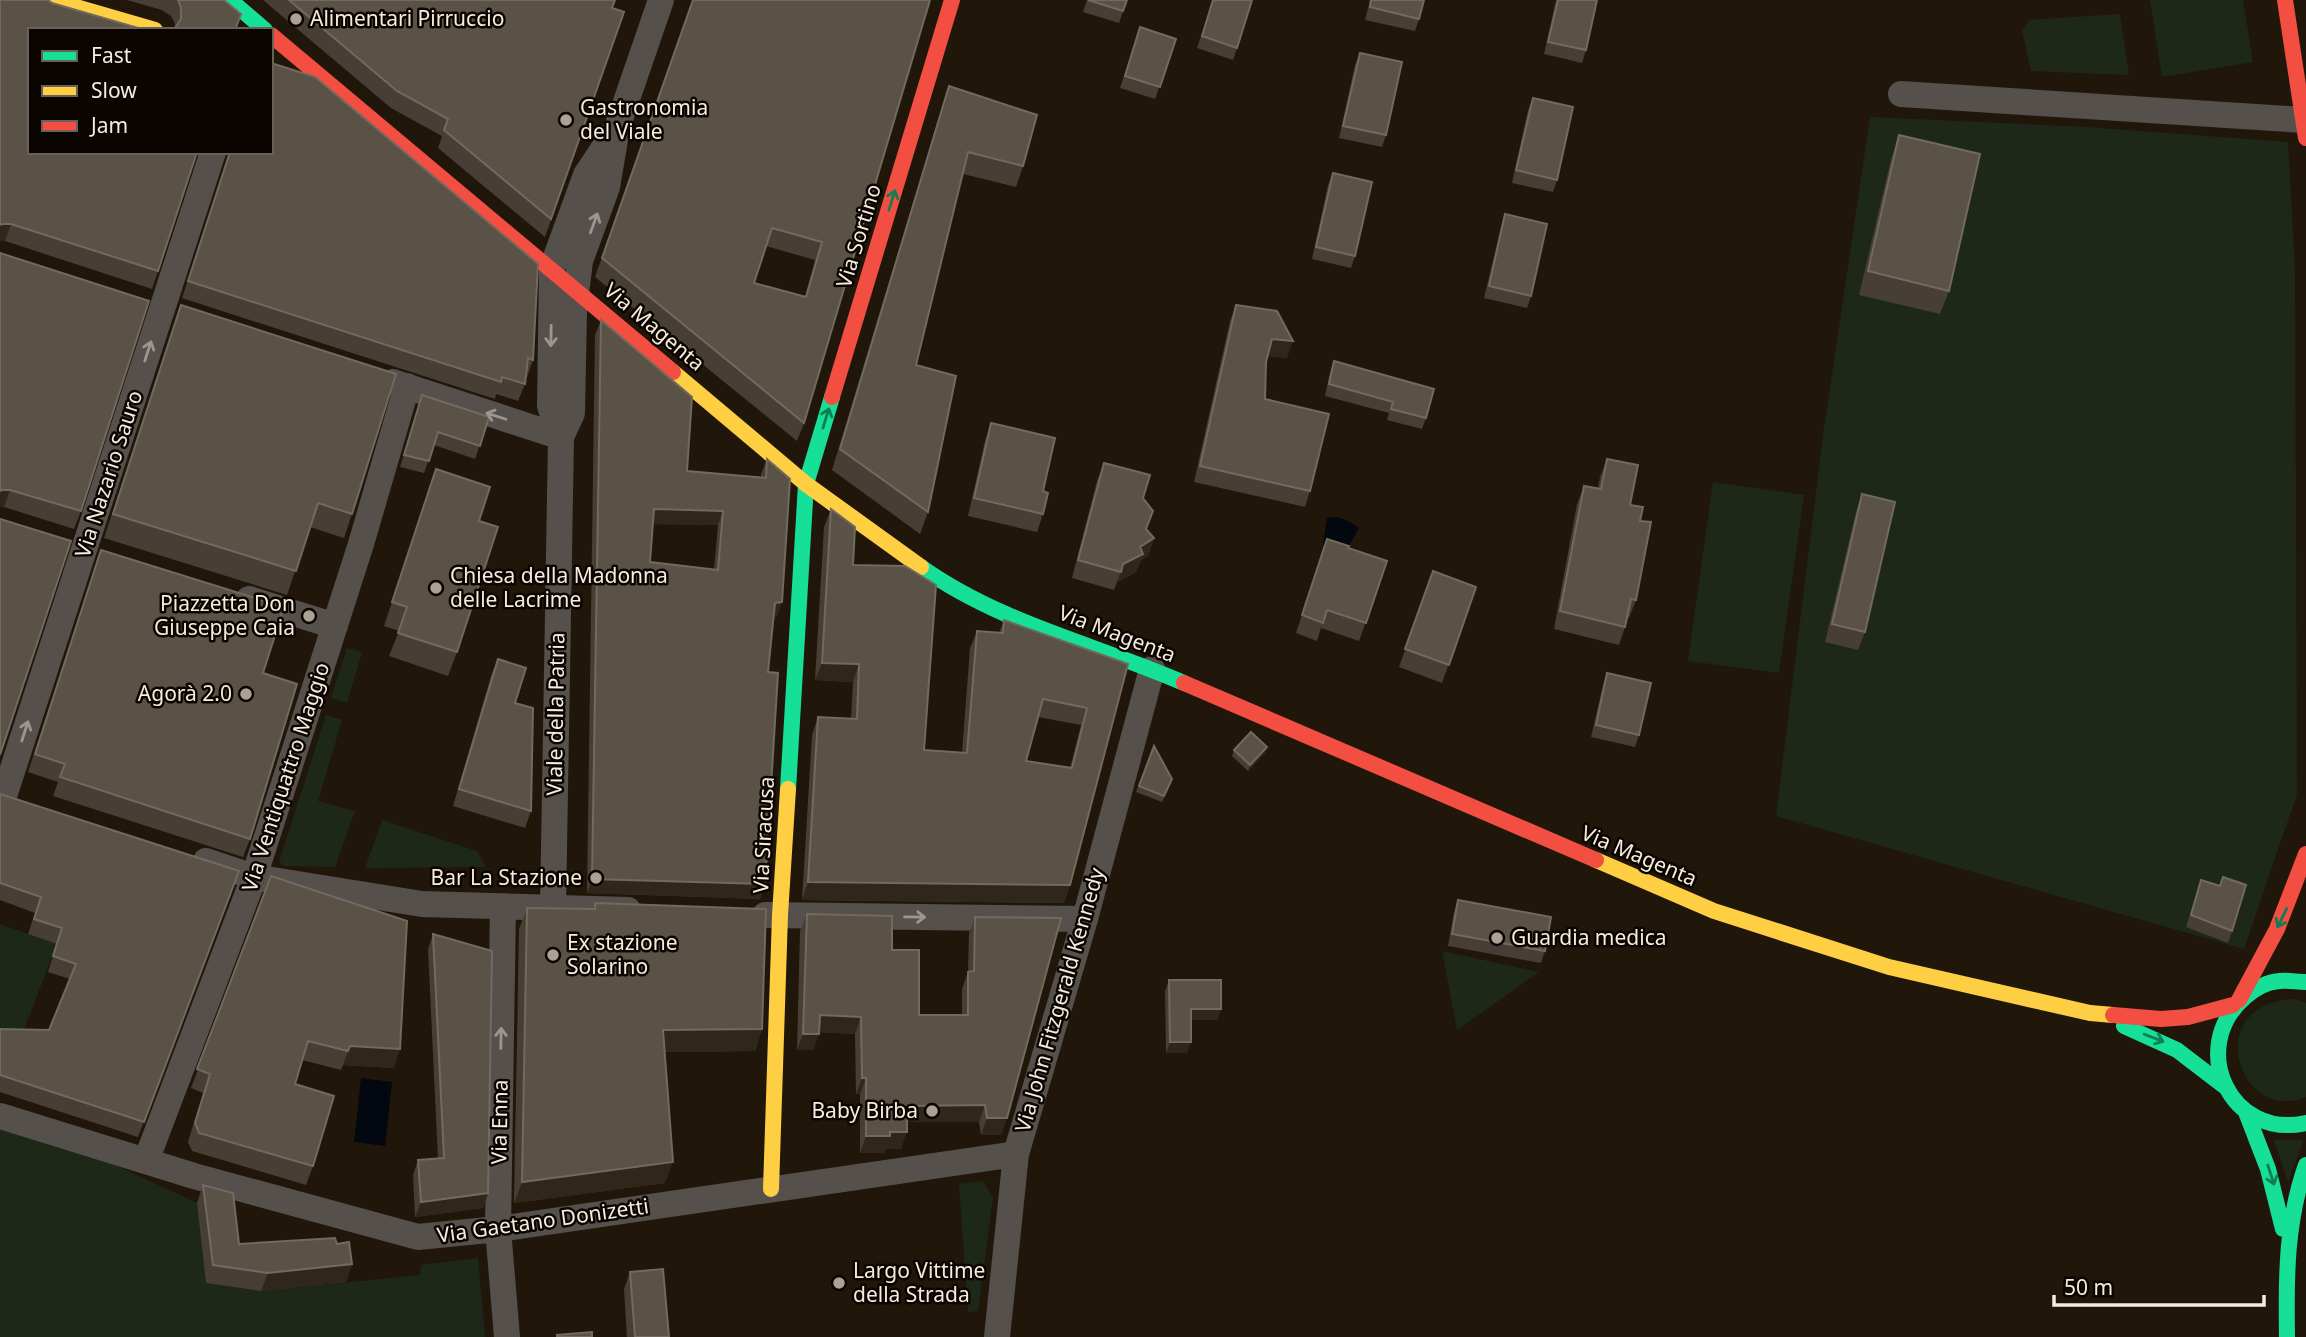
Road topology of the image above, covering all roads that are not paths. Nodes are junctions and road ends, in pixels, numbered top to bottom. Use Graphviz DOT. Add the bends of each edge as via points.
graph roads {
  1 [pos="52,0"];
  2 [pos="230,0"];
  3 [pos="661,0"];
  4 [pos="952,0"];
  5 [pos="2285,0"];
  6 [pos="261,23"];
  7 [pos="148,28"];
  8 [pos="273,33"];
  9 [pos="284,69"];
  10 [pos="335,87"];
  11 [pos="1901,94"];
  12 [pos="617,128"];
  13 [pos="2304,129"];
  14 [pos="211,154"];
  15 [pos="552,268"];
  16 [pos="576,289"];
  17 [pos="150,303"];
  18 [pos="188,315"];
  19 [pos="369,374"];
  20 [pos="407,386"];
  21 [pos="561,437"];
  22 [pos="806,484"];
  23 [pos="73,546"];
  24 [pos="111,557"];
  25 [pos="230,593"];
  26 [pos="335,625"];
  27 [pos="1152,668"];
  28 [pos="2,795"];
  29 [pos="30,804"];
  30 [pos="2306,854"];
  31 [pos="188,855"];
  32 [pos="254,877"];
  33 [pos="503,906"];
  34 [pos="553,907"];
  35 [pos="646,910"];
  36 [pos="740,914"];
  37 [pos="780,915"];
  38 [pos="1085,919"];
  39 [pos="2306,982"];
  40 [pos="2236,1002"];
  41 [pos="2090,1013"];
  42 [pos="2224,1086"];
  43 [pos="2246,1112"];
  44 [pos="0,1116"];
  45 [pos="2306,1123"];
  46 [pos="1016,1154"];
  47 [pos="146,1161"];
  48 [pos="2306,1165"];
  49 [pos="771,1189"];
  50 [pos="498,1228"];
  51 [pos="2286,1243"];
  52 [pos="507,1337"];
  53 [pos="997,1337"];
  54 [pos="2287,1337"];
  1 -- 7 [label="street"];
  2 -- 6 [label="street, Via Magenta"];
  3 -- 12 [label="street"];
  22 -- 4 [label="street, Via Sortino, one-way"];
  5 -- 13 [label="street"];
  8 -- 10 [label="street, Via Magenta"];
  9 -- 10 [label="street"];
  10 -- 15 [label="street, Via Magenta"];
  11 -- 13 [label="street"];
  12 -- 15 [label="street" via="586,175"];
  16 -- 12 [label="street, one-way" via="580,261 607,187"];
  14 -- 17 [label="street, Via Nazario Sauro"];
  15 -- 16 [label="street, Via Magenta"];
  15 -- 21 [label="street, one-way" via="550,406"];
  16 -- 21 [label="street" via="572,413"];
  16 -- 22 [label="street, Via Magenta"];
  17 -- 18 [label="street"];
  23 -- 17 [label="street, Via Nazario Sauro, one-way"];
  19 -- 20 [label="street"];
  21 -- 20 [label="street, one-way"];
  20 -- 26 [label="street, Via Ventiquattro Maggio"];
  21 -- 34 [label="street, Viale della Patria"];
  22 -- 27 [label="street, Via Magenta" via="936,578 1000,612"];
  22 -- 37 [label="street, Via Siracusa"];
  23 -- 24 [label="street"];
  28 -- 23 [label="street, Via Nazario Sauro, one-way"];
  25 -- 26 [label="street"];
  26 -- 32 [label="street, Via Ventiquattro Maggio"];
  27 -- 38 [label="street, Via John Fitzgerald Kennedy"];
  27 -- 41 [label="street, Via Magenta" via="1714,911 1889,967"];
  28 -- 29 [label="street"];
  30 -- 40 [label="street, one-way" via="2254,976"];
  31 -- 32 [label="street"];
  32 -- 33 [label="street" via="422,904"];
  32 -- 47 [label="street, Via Ventiquattro Maggio"];
  33 -- 34 [label="street"];
  50 -- 33 [label="street, Via Enna, one-way"];
  34 -- 35 [label="street"];
  36 -- 37 [label="street"];
  37 -- 38 [label="street, one-way"];
  37 -- 49 [label="street, Via Siracusa"];
  38 -- 46 [label="street, Via John Fitzgerald Kennedy"];
  39 -- 40 [label="street" via="2265,984"];
  40 -- 41 [label="street" via="2189,1017"];
  40 -- 42 [label="street" via="2222,1024 2217,1045 2217,1066"];
  41 -- 42 [label="street, one-way" via="2167,1043"];
  42 -- 43 [label="street"];
  43 -- 45 [label="street" via="2279,1125"];
  43 -- 51 [label="street, one-way" via="2275,1189"];
  44 -- 47 [label="street, Via Gaetano Donizetti"];
  46 -- 49 [label="street, Via Gaetano Donizetti"];
  46 -- 53 [label="street, Via John Fitzgerald Kennedy"];
  47 -- 50 [label="street, Via Gaetano Donizetti" via="418,1237"];
  48 -- 51 [label="street"];
  49 -- 50 [label="street, Via Gaetano Donizetti"];
  50 -- 52 [label="street, Via Enna"];
  51 -- 54 [label="street"];
}
